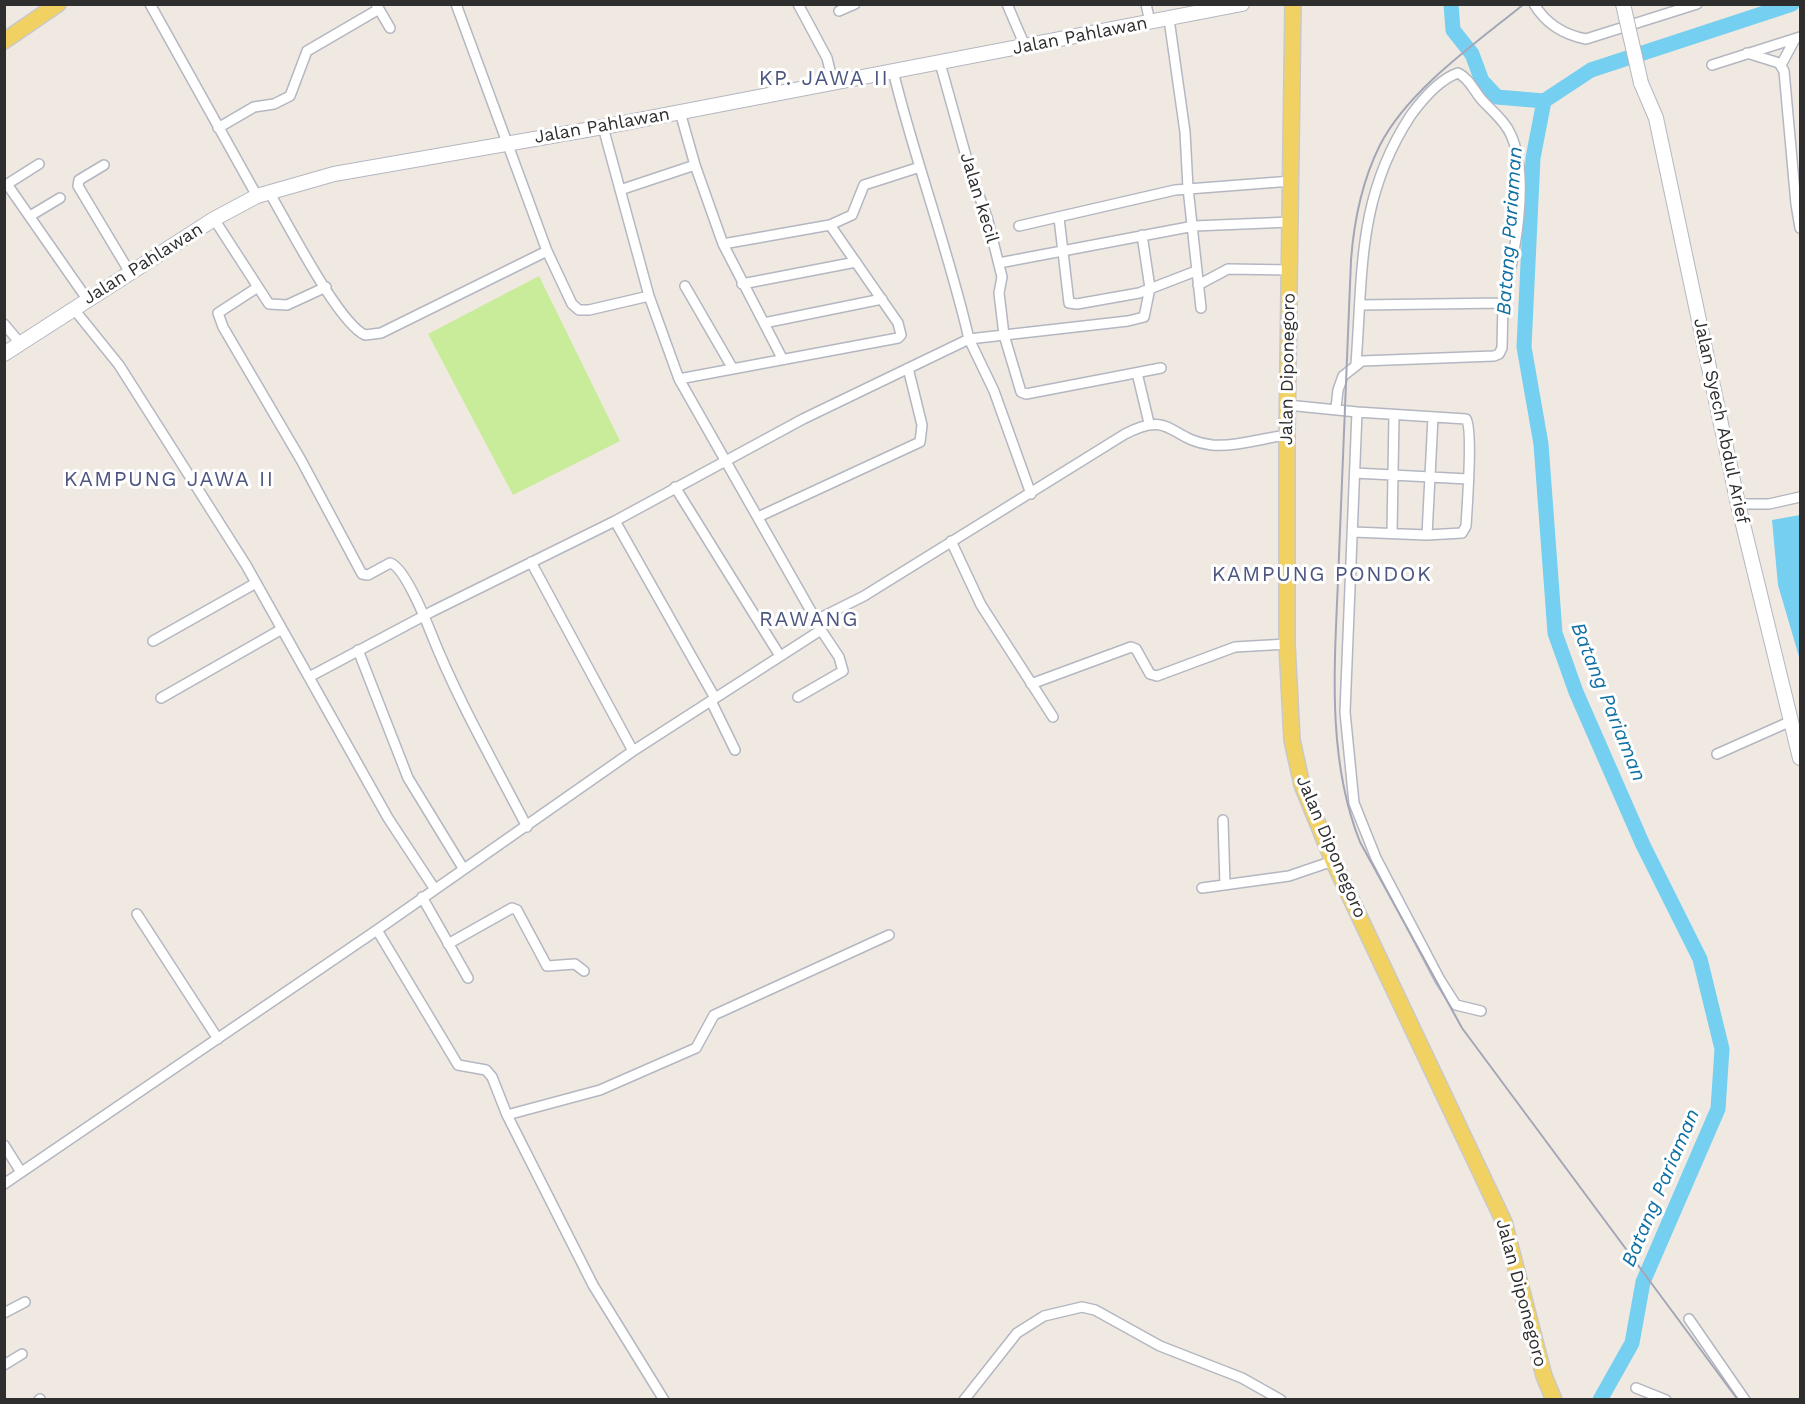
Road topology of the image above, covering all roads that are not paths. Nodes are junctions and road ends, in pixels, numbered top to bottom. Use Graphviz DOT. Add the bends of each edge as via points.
graph roads {
  1 [pos="150,4"];
  2 [pos="456,4"];
  3 [pos="798,4"];
  4 [pos="855,4"];
  5 [pos="1006,4"];
  6 [pos="1146,4"];
  7 [pos="1242,4"];
  8 [pos="1293,4"];
  9 [pos="1534,4"];
  10 [pos="1623,4"];
  11 [pos="1697,4"];
  12 [pos="48,6"];
  13 [pos="377,7"];
  14 [pos="839,11"];
  15 [pos="1169,19"];
  16 [pos="1150,22"];
  17 [pos="4,28"];
  18 [pos="390,28"];
  19 [pos="1798,38"];
  20 [pos="4,41"];
  21 [pos="1025,46"];
  22 [pos="1747,52"];
  23 [pos="940,63"];
  24 [pos="1712,65"];
  25 [pos="1781,65"];
  26 [pos="893,71"];
  27 [pos="833,82"];
  28 [pos="680,112"];
  29 [pos="603,127"];
  30 [pos="218,128"];
  31 [pos="508,143"];
  32 [pos="39,164"];
  33 [pos="104,165"];
  34 [pos="695,165"];
  35 [pos="920,166"];
  36 [pos="1292,181"];
  37 [pos="1188,188"];
  38 [pos="620,190"];
  39 [pos="263,194"];
  40 [pos="60,198"];
  41 [pos="30,216"];
  42 [pos="1059,218"];
  43 [pos="214,219"];
  44 [pos="1291,222"];
  45 [pos="830,225"];
  46 [pos="1019,226"];
  47 [pos="1194,226"];
  48 [pos="1800,228"];
  49 [pos="1142,236"];
  50 [pos="723,244"];
  51 [pos="547,251"];
  52 [pos="1062,252"];
  53 [pos="856,262"];
  54 [pos="999,263"];
  55 [pos="1290,270"];
  56 [pos="1196,271"];
  57 [pos="129,272"];
  58 [pos="742,284"];
  59 [pos="1198,285"];
  60 [pos="685,286"];
  61 [pos="258,287"];
  62 [pos="326,287"];
  63 [pos="1150,288"];
  64 [pos="649,296"];
  65 [pos="87,299"];
  66 [pos="882,299"];
  67 [pos="1503,303"];
  68 [pos="1360,305"];
  69 [pos="73,308"];
  70 [pos="1201,308"];
  71 [pos="764,322"];
  72 [pos="4,324"];
  73 [pos="1004,335"];
  74 [pos="969,339"];
  75 [pos="20,343"];
  76 [pos="4,354"];
  77 [pos="782,358"];
  78 [pos="1356,364"];
  79 [pos="908,368"];
  80 [pos="1161,368"];
  81 [pos="733,369"];
  82 [pos="1137,373"];
  83 [pos="679,379"];
  84 [pos="1287,405"];
  85 [pos="1336,408"];
  86 [pos="1357,412"];
  87 [pos="1394,415"];
  88 [pos="1432,417"];
  89 [pos="1149,423"];
  90 [pos="1287,435"];
  91 [pos="724,460"];
  92 [pos="1355,473"];
  93 [pos="1393,475"];
  94 [pos="1430,476"];
  95 [pos="1468,479"];
  96 [pos="675,487"];
  97 [pos="1031,494"];
  98 [pos="1800,498"];
  99 [pos="1737,504"];
  100 [pos="758,517"];
  101 [pos="615,520"];
  102 [pos="1353,532"];
  103 [pos="1392,533"];
  104 [pos="1426,535"];
  105 [pos="951,541"];
  106 [pos="531,562"];
  107 [pos="256,583"];
  108 [pos="424,616"];
  109 [pos="816,620"];
  110 [pos="282,629"];
  111 [pos="821,630"];
  112 [pos="153,641"];
  113 [pos="1287,644"];
  114 [pos="358,650"];
  115 [pos="780,656"];
  116 [pos="309,677"];
  117 [pos="1031,684"];
  118 [pos="798,697"];
  119 [pos="161,698"];
  120 [pos="713,699"];
  121 [pos="1053,717"];
  122 [pos="1789,722"];
  123 [pos="735,750"];
  124 [pos="633,752"];
  125 [pos="1716,754"];
  126 [pos="1800,758"];
  127 [pos="1223,820"];
  128 [pos="526,826"];
  129 [pos="1333,861"];
  130 [pos="463,868"];
  131 [pos="1225,885"];
  132 [pos="434,888"];
  133 [pos="1202,888"];
  134 [pos="422,897"];
  135 [pos="137,914"];
  136 [pos="377,930"];
  137 [pos="889,935"];
  138 [pos="448,944"];
  139 [pos="584,971"];
  140 [pos="468,978"];
  141 [pos="1481,1011"];
  142 [pos="218,1039"];
  143 [pos="507,1115"];
  144 [pos="4,1145"];
  145 [pos="21,1172"];
  146 [pos="4,1184"];
  147 [pos="25,1302"];
  148 [pos="4,1313"];
  149 [pos="1689,1319"];
  150 [pos="22,1354"];
  151 [pos="4,1365"];
  152 [pos="1636,1388"];
  153 [pos="664,1400"];
  154 [pos="964,1400"];
  155 [pos="1281,1400"];
  156 [pos="1554,1400"];
  157 [pos="1666,1400"];
  158 [pos="1745,1400"];
  1 -- 30 [label="street"];
  2 -- 31 [label="street"];
  3 -- 27 [label="street" via="827,58"];
  4 -- 14 [label="street"];
  5 -- 21 [label="street"];
  6 -- 16 [label="street"];
  7 -- 15 [label="street, Jalan Pahlawan"];
  8 -- 36 [label="main road, Jalan Diponegoro"];
  9 -- 11 [label="street" via="1554,26 1570,36 1586,39"];
  10 -- 99 [label="street, Jalan Syech Abdul Arief, bridge" via="1641,83 1656,117"];
  12 -- 17 [label="main road"];
  12 -- 20 [label="main road"];
  13 -- 18 [label="street"];
  13 -- 30 [label="street" via="308,51 290,96 254,107"];
  15 -- 16 [label="street, Jalan Pahlawan"];
  15 -- 37 [label="street" via="1184,118"];
  16 -- 21 [label="street, Jalan Pahlawan"];
  19 -- 22 [label="street"];
  19 -- 25 [label="street"];
  21 -- 23 [label="street, Jalan Pahlawan"];
  22 -- 24 [label="street"];
  22 -- 25 [label="street"];
  23 -- 26 [label="street, Jalan Pahlawan"];
  23 -- 54 [label="street, Jalan kecil"];
  25 -- 48 [label="street" via="1786,76"];
  26 -- 27 [label="street, Jalan Pahlawan"];
  26 -- 35 [label="street"];
  27 -- 28 [label="street, Jalan Pahlawan"];
  28 -- 29 [label="street, Jalan Pahlawan"];
  28 -- 34 [label="street"];
  29 -- 31 [label="street, Jalan Pahlawan"];
  29 -- 38 [label="street"];
  30 -- 39 [label="street"];
  31 -- 39 [label="street, Jalan Pahlawan" via="334,174"];
  31 -- 51 [label="street"];
  32 -- 41 [label="street" via="8,185"];
  33 -- 57 [label="street" via="79,180 78,186"];
  34 -- 38 [label="street"];
  34 -- 50 [label="street"];
  35 -- 45 [label="street" via="864,185 852,215"];
  35 -- 74 [label="street"];
  36 -- 37 [label="street"];
  36 -- 44 [label="main road, Jalan Diponegoro"];
  37 -- 42 [label="street"];
  37 -- 47 [label="street"];
  38 -- 64 [label="street"];
  39 -- 43 [label="street, Jalan Pahlawan"];
  39 -- 62 [label="street"];
  40 -- 41 [label="street"];
  41 -- 65 [label="street"];
  42 -- 46 [label="street"];
  42 -- 52 [label="street"];
  43 -- 57 [label="street, Jalan Pahlawan"];
  43 -- 61 [label="street"];
  44 -- 47 [label="street"];
  44 -- 55 [label="main road, Jalan Diponegoro"];
  45 -- 50 [label="street"];
  45 -- 53 [label="street"];
  47 -- 49 [label="street"];
  47 -- 56 [label="street"];
  49 -- 52 [label="street"];
  49 -- 63 [label="street"];
  50 -- 58 [label="street"];
  51 -- 62 [label="street" via="375,335 365,335 353,327"];
  51 -- 64 [label="street" via="579,310"];
  52 -- 54 [label="street"];
  52 -- 63 [label="street" via="1069,303 1118,298"];
  53 -- 58 [label="street"];
  53 -- 66 [label="street"];
  54 -- 73 [label="street, Jalan kecil"];
  55 -- 59 [label="street" via="1228,269"];
  55 -- 84 [label="main road, Jalan Diponegoro"];
  56 -- 59 [label="street"];
  56 -- 63 [label="street"];
  57 -- 65 [label="street, Jalan Pahlawan"];
  58 -- 71 [label="street"];
  59 -- 70 [label="street"];
  60 -- 81 [label="street"];
  61 -- 62 [label="street" via="269,304 275,306 287,305"];
  61 -- 108 [label="street" via="218,313 223,327 361,573 366,575 383,565 395,565"];
  63 -- 73 [label="street" via="1146,314 1140,319"];
  64 -- 83 [label="street"];
  65 -- 69 [label="street, Jalan Pahlawan"];
  66 -- 71 [label="street"];
  66 -- 77 [label="street" via="898,323 898,338"];
  67 -- 68 [label="street"];
  67 -- 68 [label="street" via="1515,234 1517,155 1505,124 1475,93 1465,76 1458,73 1416,108 1387,154 1366,224"];
  67 -- 78 [label="street" via="1502,348 1497,355 1370,359"];
  68 -- 78 [label="street"];
  69 -- 75 [label="street, Jalan Pahlawan"];
  69 -- 107 [label="street" via="119,365"];
  71 -- 77 [label="street"];
  72 -- 75 [label="street"];
  73 -- 74 [label="street"];
  73 -- 82 [label="street, Jalan kecil" via="1021,392 1026,394"];
  74 -- 79 [label="street"];
  74 -- 97 [label="street" via="994,391"];
  75 -- 76 [label="street, Jalan Pahlawan"];
  77 -- 81 [label="street"];
  78 -- 85 [label="street" via="1340,382"];
  79 -- 91 [label="street"];
  79 -- 100 [label="street" via="922,425 920,442"];
  80 -- 82 [label="street"];
  81 -- 83 [label="street"];
  82 -- 89 [label="street"];
  83 -- 91 [label="street"];
  84 -- 85 [label="street"];
  84 -- 90 [label="main road, Jalan Diponegoro"];
  85 -- 86 [label="street"];
  86 -- 87 [label="street"];
  86 -- 92 [label="street"];
  87 -- 88 [label="street"];
  87 -- 93 [label="street"];
  88 -- 94 [label="street"];
  88 -- 95 [label="street" via="1468,421"];
  89 -- 90 [label="street" via="1215,445"];
  89 -- 97 [label="street"];
  90 -- 113 [label="main road, Jalan Diponegoro"];
  91 -- 96 [label="street"];
  91 -- 100 [label="street"];
  92 -- 93 [label="street"];
  92 -- 102 [label="street"];
  93 -- 94 [label="street"];
  93 -- 103 [label="street"];
  94 -- 95 [label="street"];
  94 -- 104 [label="street"];
  95 -- 104 [label="street" via="1465,530 1459,534"];
  96 -- 101 [label="street"];
  96 -- 115 [label="street"];
  97 -- 105 [label="street"];
  98 -- 99 [label="street" via="1769,504"];
  99 -- 122 [label="street, Jalan Syech Abdul Arief"];
  100 -- 109 [label="street"];
  101 -- 106 [label="street"];
  101 -- 120 [label="street"];
  102 -- 103 [label="street"];
  102 -- 141 [label="street" via="1345,712 1354,803 1377,858 1440,980 1456,1005"];
  103 -- 104 [label="street"];
  105 -- 109 [label="street" via="864,596"];
  105 -- 117 [label="street" via="981,605"];
  106 -- 108 [label="street"];
  106 -- 124 [label="street"];
  107 -- 110 [label="street"];
  107 -- 112 [label="street"];
  108 -- 114 [label="street"];
  108 -- 128 [label="street" via="441,660"];
  109 -- 111 [label="street"];
  110 -- 116 [label="street"];
  110 -- 119 [label="street"];
  111 -- 115 [label="street"];
  111 -- 118 [label="street" via="843,670"];
  113 -- 117 [label="street" via="1235,647 1157,676 1150,674 1136,649 1126,648"];
  113 -- 129 [label="main road, Jalan Diponegoro" via="1289,715 1296,760"];
  114 -- 116 [label="street"];
  114 -- 130 [label="street" via="408,778"];
  115 -- 120 [label="street"];
  116 -- 132 [label="street" via="388,818"];
  117 -- 121 [label="street"];
  120 -- 123 [label="street"];
  120 -- 124 [label="street"];
  122 -- 125 [label="street"];
  122 -- 126 [label="street, Jalan Syech Abdul Arief"];
  124 -- 128 [label="street"];
  127 -- 131 [label="street"];
  128 -- 130 [label="street"];
  129 -- 131 [label="street" via="1289,876"];
  129 -- 156 [label="main road, Jalan Diponegoro" via="1499,1211"];
  130 -- 132 [label="street"];
  131 -- 133 [label="street"];
  132 -- 134 [label="street"];
  134 -- 136 [label="street"];
  134 -- 138 [label="street"];
  135 -- 142 [label="street"];
  136 -- 142 [label="street"];
  136 -- 143 [label="street" via="458,1065 489,1072"];
  137 -- 143 [label="street" via="714,1015 696,1048 600,1090"];
  138 -- 139 [label="street" via="512,908 517,910 547,966 575,964"];
  138 -- 140 [label="street"];
  142 -- 145 [label="street"];
  143 -- 153 [label="street" via="593,1285"];
  144 -- 145 [label="street"];
  145 -- 146 [label="street"];
  147 -- 148 [label="street"];
  149 -- 158 [label="street"];
  150 -- 151 [label="street"];
  152 -- 157 [label="street"];
  154 -- 155 [label="street" via="1017,1333 1050,1314 1082,1307 1095,1310 1160,1346 1242,1378"];
}
